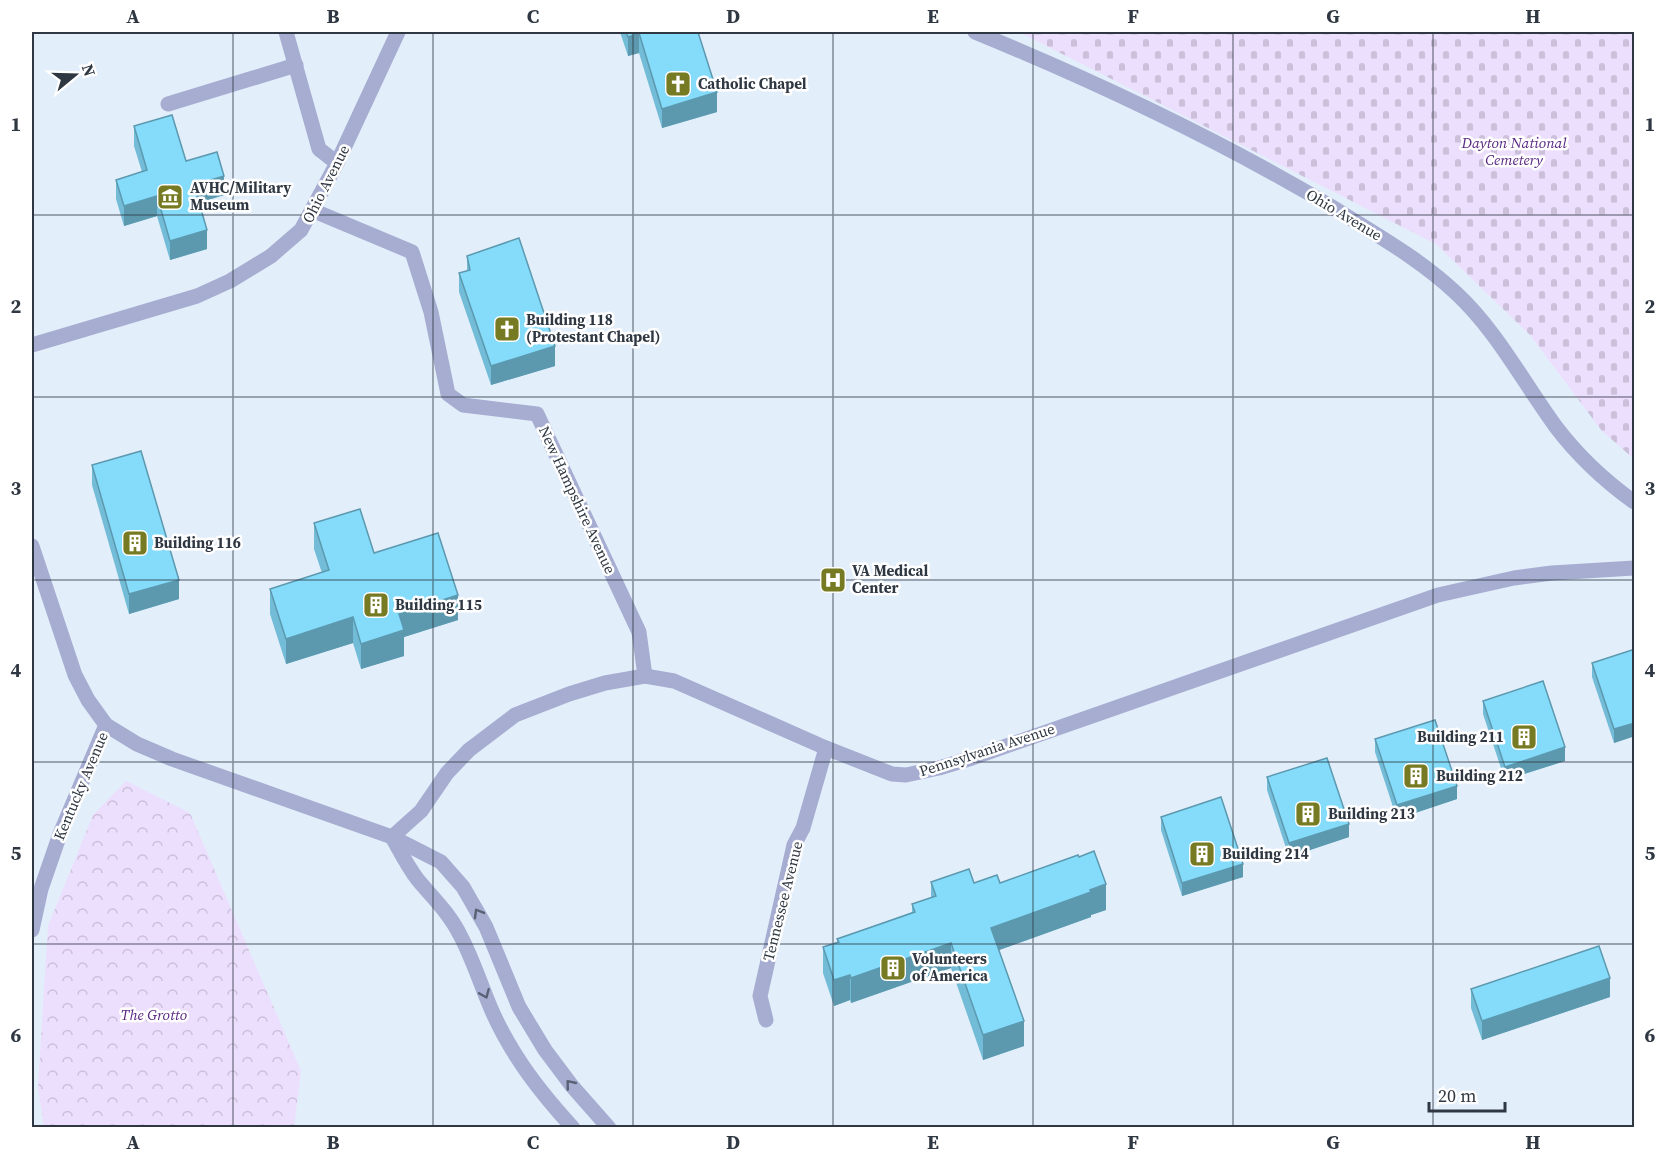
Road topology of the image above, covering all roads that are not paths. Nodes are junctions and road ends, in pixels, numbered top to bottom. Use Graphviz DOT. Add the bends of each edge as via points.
graph roads {
  1 [pos="286,32"];
  2 [pos="398,32"];
  3 [pos="975,32"];
  4 [pos="296,65"];
  5 [pos="168,104"];
  6 [pos="337,163"];
  7 [pos="312,210"];
  8 [pos="32,345"];
  9 [pos="1635,502"];
  10 [pos="32,546"];
  11 [pos="1635,568"];
  12 [pos="645,676"];
  13 [pos="106,725"];
  14 [pos="826,748"];
  15 [pos="392,837"];
  16 [pos="32,930"];
  17 [pos="766,1020"];
  18 [pos="573,1128"];
  19 [pos="609,1128"];
  1 -- 4 [label="street"];
  2 -- 6 [label="street, Ohio Avenue"];
  3 -- 9 [label="street, Ohio Avenue" via="1108,89 1284,179 1413,256 1477,315 1557,428 1597,471"];
  4 -- 5 [label="street"];
  4 -- 6 [label="street" via="319,149"];
  6 -- 7 [label="street, Ohio Avenue"];
  7 -- 8 [label="street, Ohio Avenue" via="302,231 271,256 230,280 186,300"];
  7 -- 12 [label="street, New Hampshire Avenue" via="411,252 431,312 448,394 463,405 537,414 639,632"];
  10 -- 13 [label="street, Kentucky Avenue" via="75,675"];
  11 -- 14 [label="street, Pennsylvania Avenue" via="1552,573 1438,595 939,768 892,774"];
  12 -- 14 [label="street, Pennsylvania Avenue" via="674,681"];
  12 -- 15 [label="street, Pennsylvania Avenue" via="605,683 515,715 469,750 447,773 421,812"];
  13 -- 15 [label="street" via="172,759"];
  13 -- 16 [label="street, Kentucky Avenue" via="60,834"];
  14 -- 17 [label="street, Tennessee Avenue" via="803,828 794,845 760,996"];
  15 -- 18 [label="street, one-way" via="417,878 460,934 492,1011 522,1065"];
  19 -- 15 [label="street, one-way" via="545,1050 519,1007 486,927 463,887 441,862"];
}
